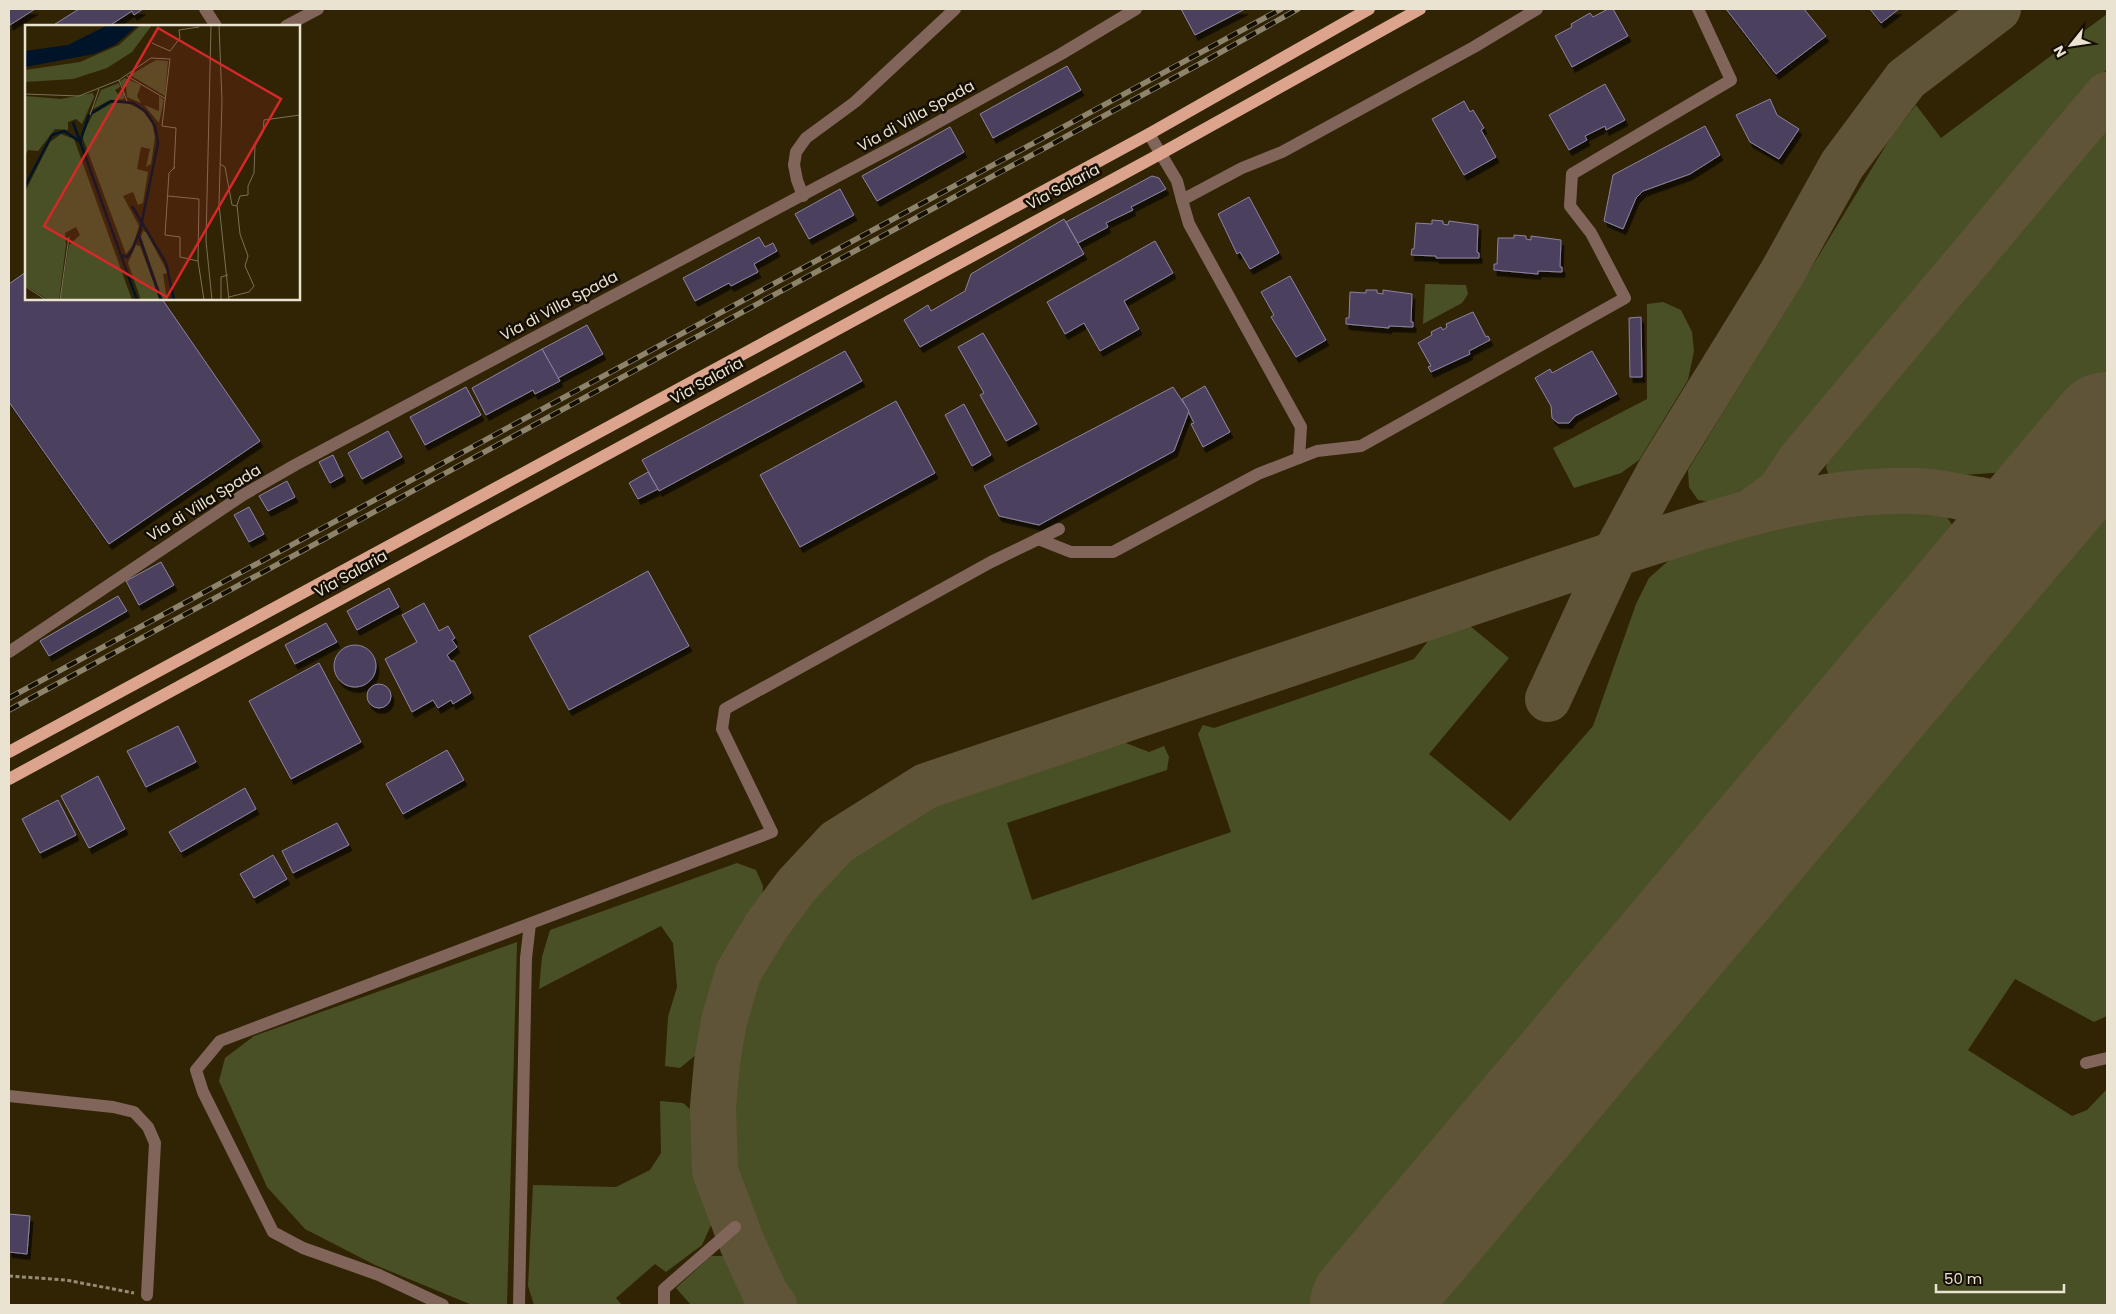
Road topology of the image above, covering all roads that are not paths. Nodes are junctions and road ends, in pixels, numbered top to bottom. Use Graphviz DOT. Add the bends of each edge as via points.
graph roads {
  1 [pos="205,9"];
  2 [pos="318,9"];
  3 [pos="955,9"];
  4 [pos="1136,9"];
  5 [pos="1369,9"];
  6 [pos="1420,9"];
  7 [pos="1537,9"];
  8 [pos="1698,9"];
  9 [pos="215,25"];
  10 [pos="288,25"];
  11 [pos="1149,134"];
  12 [pos="1160,154"];
  13 [pos="804,196"];
  14 [pos="1182,200"];
  15 [pos="1299,458"];
  16 [pos="1059,529"];
  17 [pos="1038,539"];
  18 [pos="9,652"];
  19 [pos="9,752"];
  20 [pos="9,779"];
  21 [pos="530,924"];
  22 [pos="2107,1058"];
  23 [pos="2086,1063"];
  24 [pos="9,1096"];
  25 [pos="735,1227"];
  26 [pos="148,1295"];
  27 [pos="443,1305"];
  28 [pos="519,1305"];
  29 [pos="664,1305"];
  1 -- 9 [label="street"];
  2 -- 10 [label="street"];
  3 -- 13 [label="street" via="855,102 806,138 796,152 794,164 796,180"];
  4 -- 13 [label="street, Via di Villa Spada"];
  5 -- 11 [label="main road, Via Salaria"];
  6 -- 12 [label="main road, Via Salaria"];
  7 -- 14 [label="street" via="1282,152 1242,168"];
  8 -- 15 [label="street" via="1730,80 1572,174 1570,206 1591,233 1625,298 1360,446 1317,451"];
  11 -- 12 [label="street"];
  11 -- 19 [label="main road, Via Salaria"];
  12 -- 14 [label="street" via="1177,181"];
  12 -- 20 [label="main road, Via Salaria"];
  13 -- 18 [label="street, Via di Villa Spada" via="295,465 243,495"];
  14 -- 15 [label="street" via="1189,224 1301,427"];
  15 -- 17 [label="street" via="1258,474 1113,552 1071,552"];
  16 -- 17 [label="street"];
  17 -- 21 [label="street" via="725,709 722,729 772,832"];
  21 -- 27 [label="street" via="220,1041 196,1070 203,1092 273,1232 303,1248 379,1275"];
  21 -- 28 [label="street" via="526,958"];
  22 -- 23 [label="street"];
  24 -- 26 [label="street" via="113,1107 134,1112 148,1127 155,1143"];
  25 -- 29 [label="street" via="664,1289"];
}
